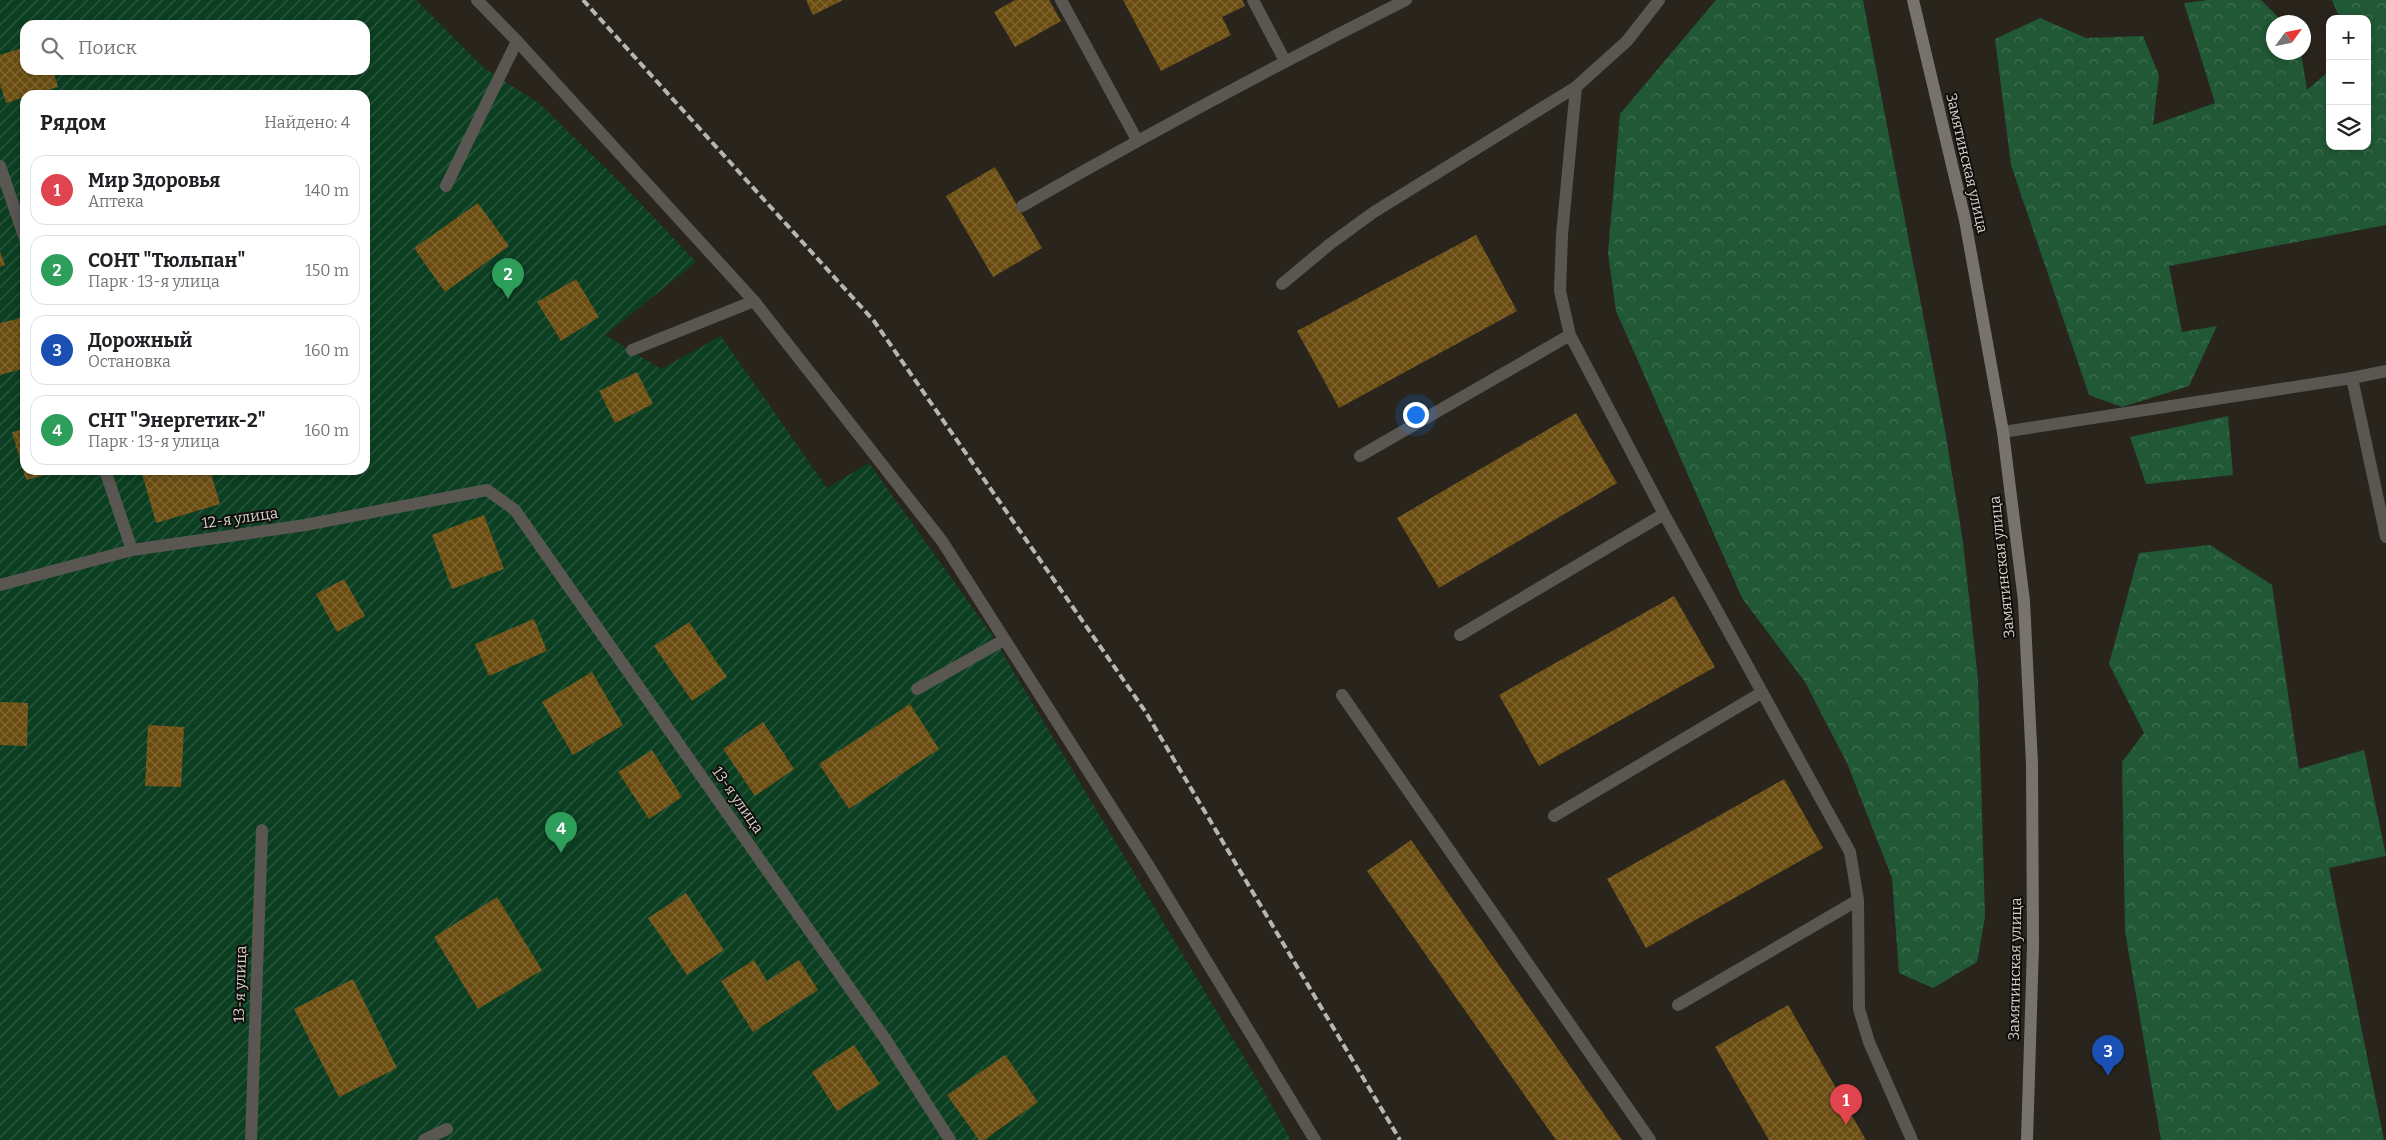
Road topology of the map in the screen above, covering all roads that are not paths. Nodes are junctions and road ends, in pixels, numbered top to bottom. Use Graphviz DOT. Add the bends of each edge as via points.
graph roads {
  1 [pos="477,0"];
  2 [pos="1061,0"];
  3 [pos="1253,0"];
  4 [pos="1406,0"];
  5 [pos="1659,0"];
  6 [pos="1913,0"];
  7 [pos="517,41"];
  8 [pos="1285,61"];
  9 [pos="1576,87"];
  10 [pos="1137,140"];
  11 [pos="0,166"];
  12 [pos="446,186"];
  13 [pos="1022,206"];
  14 [pos="20,224"];
  15 [pos="1282,284"];
  16 [pos="754,301"];
  17 [pos="1570,335"];
  18 [pos="632,350"];
  19 [pos="2386,371"];
  20 [pos="2352,378"];
  21 [pos="2003,432"];
  22 [pos="1360,456"];
  23 [pos="106,475"];
  24 [pos="487,490"];
  25 [pos="1664,514"];
  26 [pos="2386,537"];
  27 [pos="132,550"];
  28 [pos="0,585"];
  29 [pos="1460,635"];
  30 [pos="1004,640"];
  31 [pos="917,690"];
  32 [pos="1761,693"];
  33 [pos="1342,695"];
  34 [pos="1554,816"];
  35 [pos="262,830"];
  36 [pos="1858,900"];
  37 [pos="1678,1005"];
  38 [pos="448,1129"];
  39 [pos="251,1140"];
  40 [pos="424,1140"];
  41 [pos="950,1140"];
  42 [pos="1315,1140"];
  43 [pos="1650,1140"];
  44 [pos="1912,1140"];
  45 [pos="2027,1140"];
  1 -- 7 [label="street"];
  2 -- 10 [label="street"];
  3 -- 8 [label="street"];
  4 -- 8 [label="street"];
  5 -- 9 [label="street" via="1627,41"];
  6 -- 21 [label="street, Замятинская улица" via="1965,220"];
  7 -- 12 [label="street"];
  7 -- 16 [label="street"];
  8 -- 10 [label="street"];
  9 -- 15 [label="street" via="1374,212"];
  9 -- 17 [label="street" via="1560,291"];
  10 -- 13 [label="street"];
  11 -- 14 [label="street"];
  16 -- 18 [label="street"];
  16 -- 30 [label="street" via="942,540"];
  17 -- 22 [label="street"];
  17 -- 25 [label="street"];
  19 -- 20 [label="street"];
  20 -- 21 [label="street"];
  20 -- 26 [label="street"];
  21 -- 45 [label="street, Замятинская улица" via="2024,601 2032,764 2033,946"];
  23 -- 27 [label="street"];
  24 -- 27 [label="street, 12-я улица" via="305,525"];
  24 -- 41 [label="street, 13-я улица" via="515,510 886,1040"];
  25 -- 29 [label="street"];
  25 -- 32 [label="street"];
  27 -- 28 [label="street, 12-я улица"];
  30 -- 31 [label="street"];
  30 -- 42 [label="street" via="1150,868"];
  32 -- 34 [label="street"];
  32 -- 36 [label="street" via="1850,852"];
  33 -- 43 [label="street"];
  35 -- 39 [label="street, 13-я улица"];
  36 -- 37 [label="street"];
  36 -- 44 [label="street" via="1858,1009"];
  38 -- 40 [label="street"];
}
